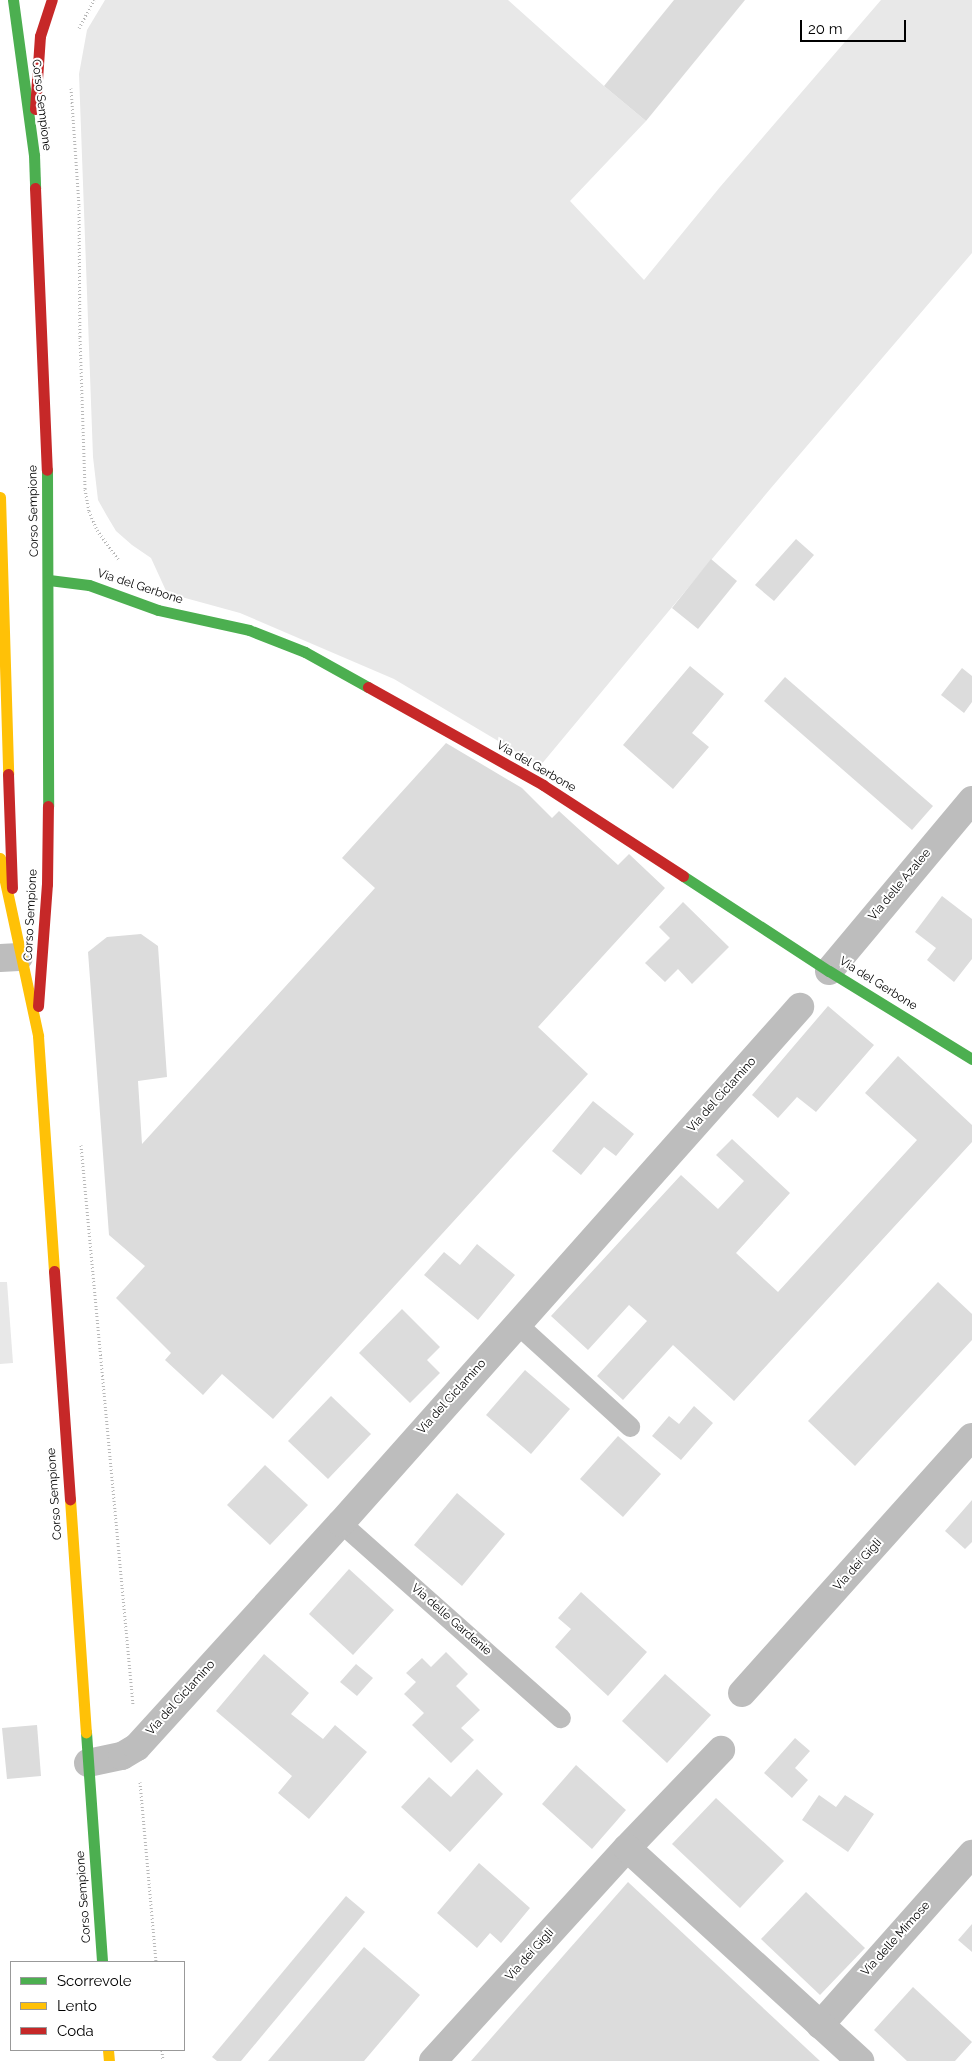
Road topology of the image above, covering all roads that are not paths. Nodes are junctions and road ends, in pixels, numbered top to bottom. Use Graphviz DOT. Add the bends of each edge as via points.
graph roads {
  1 [pos="13,0"];
  2 [pos="52,0"];
  3 [pos="34,155"];
  4 [pos="0,497"];
  5 [pos="49,580"];
  6 [pos="972,800"];
  7 [pos="0,858"];
  8 [pos="13,927"];
  9 [pos="10,958"];
  10 [pos="829,970"];
  11 [pos="800,1007"];
  12 [pos="36,1023"];
  13 [pos="972,1058"];
  14 [pos="517,1324"];
  15 [pos="630,1428"];
  16 [pos="972,1437"];
  17 [pos="340,1523"];
  18 [pos="742,1693"];
  19 [pos="561,1718"];
  20 [pos="720,1750"];
  21 [pos="88,1763"];
  22 [pos="627,1848"];
  23 [pos="972,1854"];
  24 [pos="102,1961"];
  25 [pos="820,2025"];
  26 [pos="432,2061"];
  27 [pos="860,2061"];
  1 -- 3 [label="main road, Corso Sempione"];
  2 -- 3 [label="main road" via="40,36 37,59"];
  3 -- 5 [label="main road, Corso Sempione" via="47,451"];
  4 -- 8 [label="main road"];
  5 -- 10 [label="main road, Via del Gerbone" via="89,584 158,610 257,633 305,652 543,785"];
  5 -- 12 [label="main road, Corso Sempione" via="47,884"];
  6 -- 10 [label="street, Via delle Azalee"];
  7 -- 8 [label="main road, Corso Sempione"];
  8 -- 9 [label="main road, Corso Sempione"];
  9 -- 12 [label="main road, Corso Sempione"];
  10 -- 13 [label="main road, Via del Gerbone"];
  11 -- 14 [label="street, Via del Ciclamino"];
  12 -- 21 [label="main road, Corso Sempione"];
  14 -- 15 [label="lane"];
  14 -- 17 [label="street, Via del Ciclamino"];
  16 -- 18 [label="street, Via dei Gigli"];
  17 -- 19 [label="lane, Via delle Gardenie"];
  17 -- 21 [label="street, Via del Ciclamino" via="138,1747 122,1756"];
  20 -- 22 [label="street, Via dei Gigli"];
  21 -- 24 [label="main road, Corso Sempione"];
  22 -- 25 [label="street"];
  22 -- 26 [label="street, Via dei Gigli"];
  23 -- 25 [label="street, Via delle Mimose"];
  25 -- 27 [label="street"];
}
